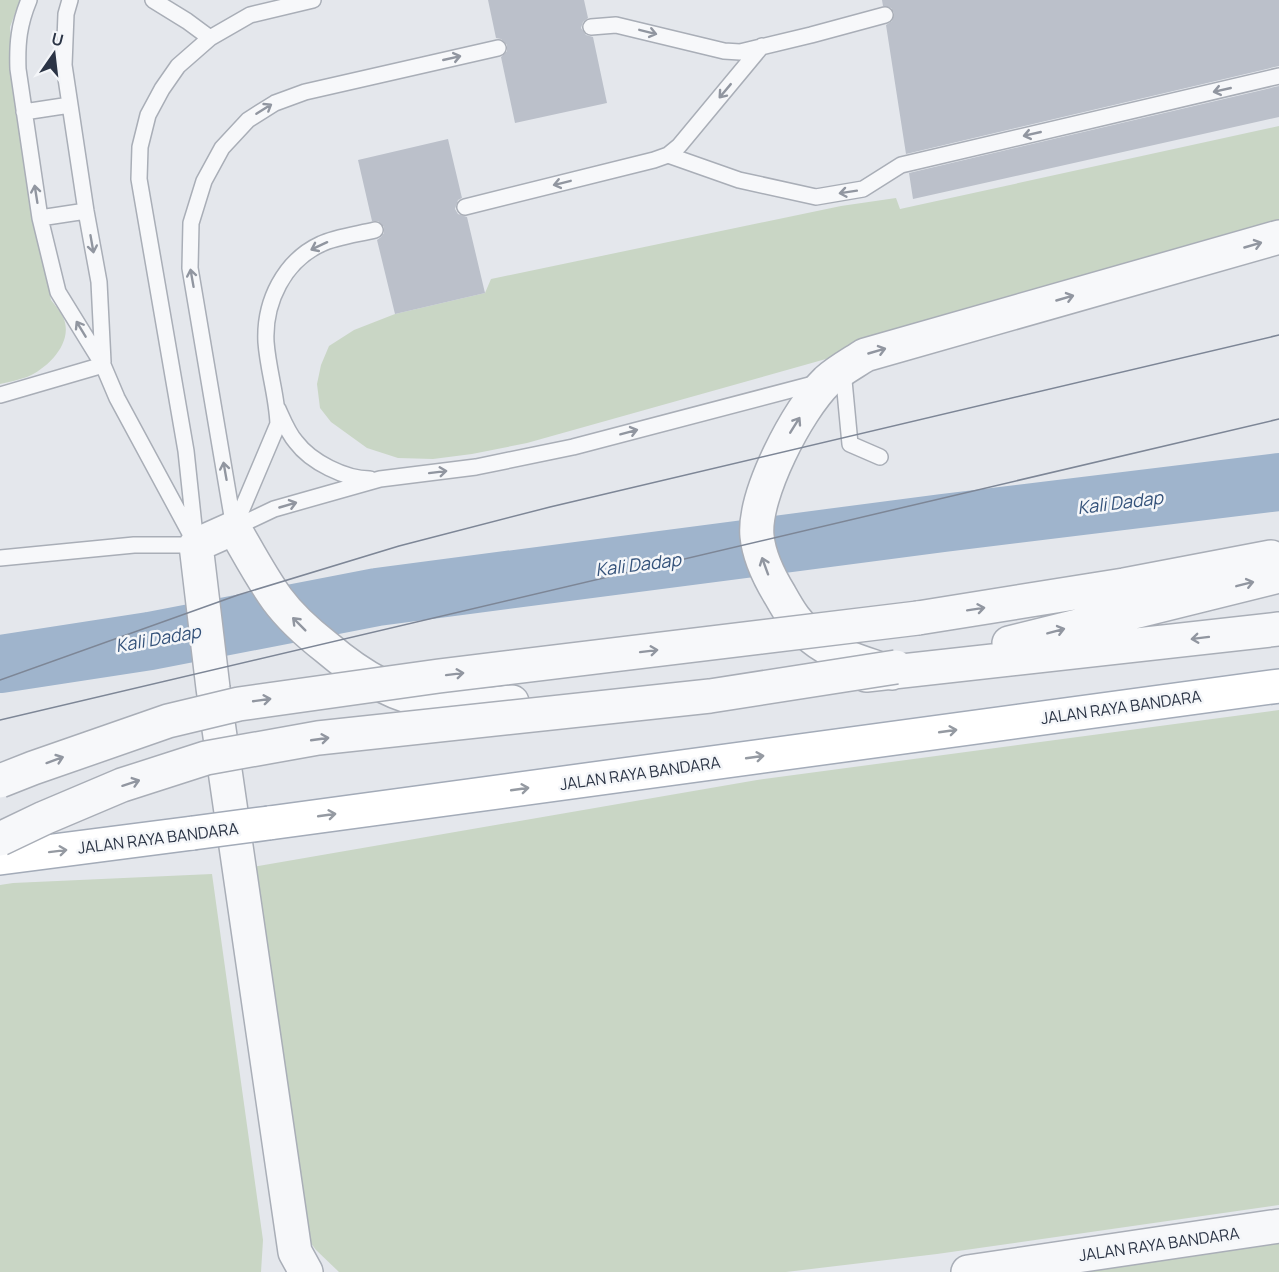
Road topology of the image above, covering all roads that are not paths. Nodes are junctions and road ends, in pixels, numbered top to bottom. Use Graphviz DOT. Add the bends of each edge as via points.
graph roads {
  1 [pos="29,0"];
  2 [pos="70,0"];
  3 [pos="153,0"];
  4 [pos="313,0"];
  5 [pos="885,15"];
  6 [pos="591,27"];
  7 [pos="210,38"];
  8 [pos="762,46"];
  9 [pos="498,48"];
  10 [pos="1279,76"];
  11 [pos="70,105"];
  12 [pos="24,112"];
  13 [pos="668,155"];
  14 [pos="465,207"];
  15 [pos="86,211"];
  16 [pos="40,218"];
  17 [pos="375,231"];
  18 [pos="1279,237"];
  19 [pos="103,365"];
  20 [pos="835,375"];
  21 [pos="0,395"];
  22 [pos="278,409"];
  23 [pos="880,457"];
  24 [pos="380,479"];
  25 [pos="234,528"];
  26 [pos="196,545"];
  27 [pos="1279,555"];
  28 [pos="0,558"];
  29 [pos="1279,576"];
  30 [pos="1279,629"];
  31 [pos="893,673"];
  32 [pos="1279,686"];
  33 [pos="0,781"];
  34 [pos="0,839"];
  35 [pos="0,858"];
  36 [pos="1279,1226"];
  37 [pos="297,1265"];
  38 [pos="968,1272"];
  1 -- 12 [label="lane" via="17,45"];
  2 -- 11 [label="lane" via="64,38"];
  3 -- 7 [label="lane"];
  4 -- 7 [label="lane" via="250,15"];
  5 -- 8 [label="lane"];
  6 -- 8 [label="lane, one-way" via="616,25 724,51 740,52"];
  7 -- 26 [label="lane" via="178,66 148,115 140,147 139,179 186,451"];
  8 -- 13 [label="lane, one-way"];
  25 -- 9 [label="lane, one-way" via="190,268 191,223 208,173 222,148 248,120 275,103 305,92"];
  10 -- 13 [label="lane, one-way" via="901,165 863,189 816,197 739,180"];
  11 -- 12 [label="lane"];
  11 -- 15 [label="lane"];
  16 -- 12 [label="lane, one-way"];
  13 -- 14 [label="lane, one-way"];
  15 -- 16 [label="lane"];
  15 -- 19 [label="lane, one-way" via="99,282"];
  19 -- 16 [label="lane, one-way" via="58,292"];
  17 -- 22 [label="lane, one-way" via="322,243 306,252 278,284 266,324"];
  20 -- 18 [label="street, one-way" via="865,355"];
  19 -- 21 [label="lane"];
  19 -- 26 [label="lane"];
  20 -- 23 [label="lane" via="850,444"];
  24 -- 20 [label="lane, one-way" via="476,467 573,447"];
  31 -- 20 [label="street, one-way" via="851,659 812,638 792,617 769,576 757,536 763,494 790,433 808,404"];
  22 -- 24 [label="lane" via="296,442 312,459 358,479"];
  22 -- 25 [label="lane" via="274,435"];
  25 -- 24 [label="lane, one-way" via="274,509"];
  25 -- 26 [label="street"];
  31 -- 25 [label="street, one-way" via="479,705 445,705 413,698 378,685 299,625 277,599"];
  26 -- 28 [label="lane" via="134,545"];
  26 -- 37 [label="street" via="213,688"];
  33 -- 27 [label="street, one-way, bridge" via="168,721 239,704 918,618"];
  34 -- 29 [label="street, one-way, bridge" via="122,785 206,758 318,738 710,696 896,667"];
  30 -- 31 [label="street, one-way"];
  35 -- 32 [label="main road, JALAN RAYA BANDARA, one-way, bridge"];
  36 -- 38 [label="street, JALAN RAYA BANDARA"];
}
